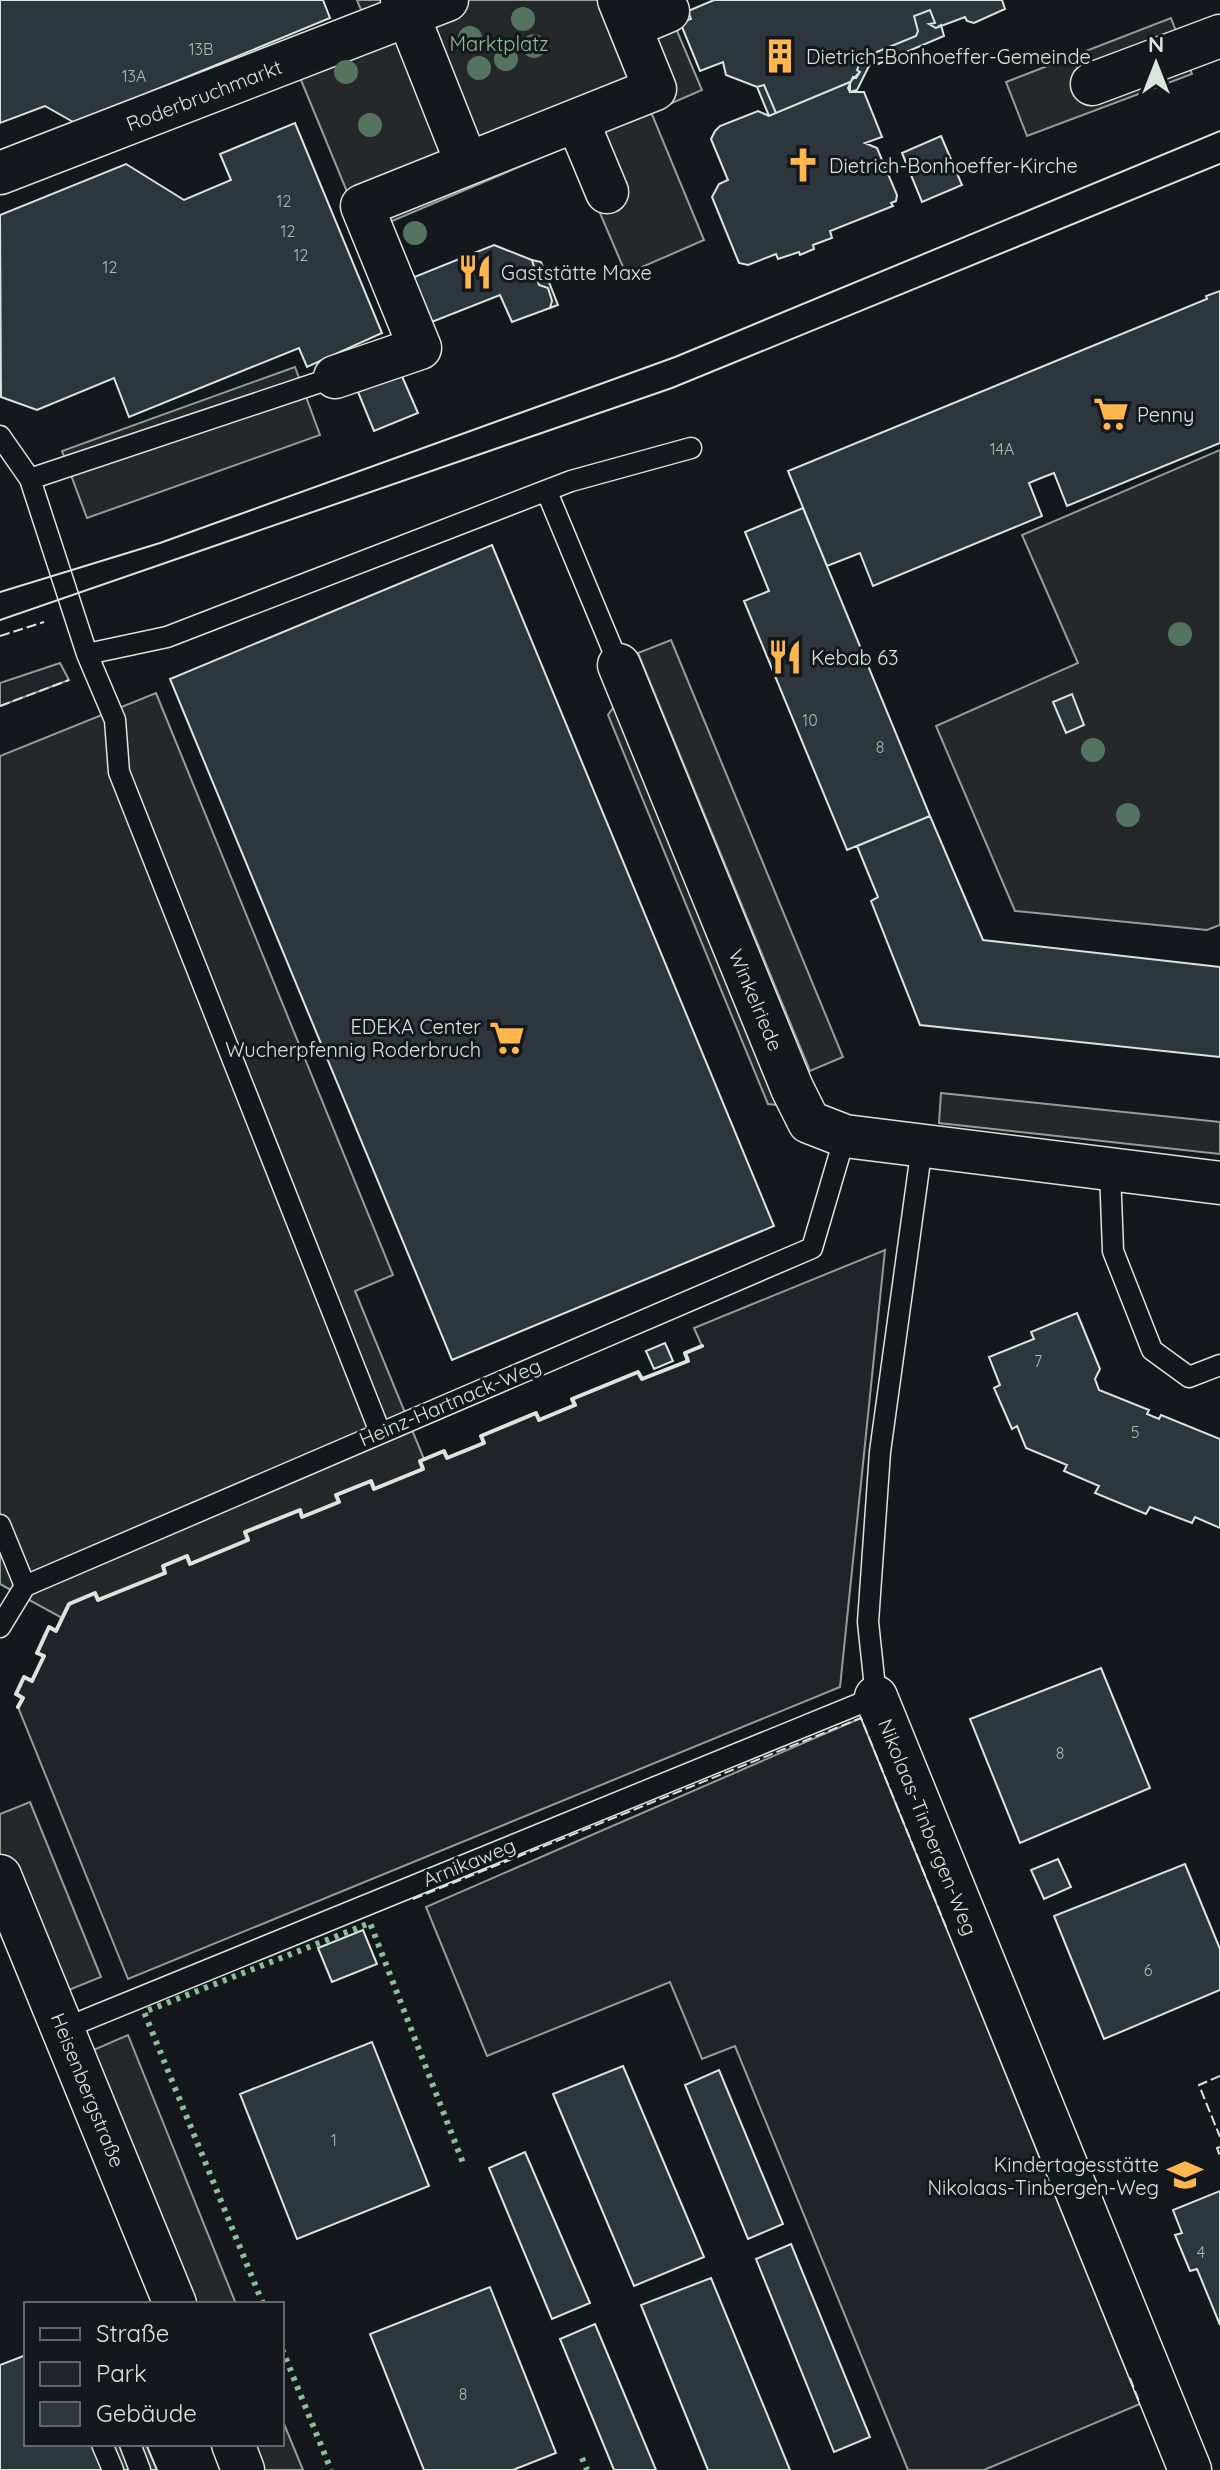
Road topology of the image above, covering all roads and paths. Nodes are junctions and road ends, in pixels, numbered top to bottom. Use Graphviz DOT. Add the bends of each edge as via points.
graph roads {
  1 [pos="447,0"];
  2 [pos="405,8"];
  3 [pos="668,11"];
  4 [pos="624,13"];
  5 [pos="1220,36"];
  6 [pos="1092,84"];
  7 [pos="577,120"];
  8 [pos="467,164"];
  9 [pos="0,173"];
  10 [pos="607,192"];
  11 [pos="335,377"];
  12 [pos="0,436"];
  13 [pos="691,448"];
  14 [pos="30,479"];
  15 [pos="547,492"];
  16 [pos="87,654"];
  17 [pos="619,665"];
  18 [pos="845,1136"];
  19 [pos="922,1146"];
  20 [pos="1110,1171"];
  21 [pos="1220,1183"];
  22 [pos="1220,1365"];
  23 [pos="380,1432"];
  24 [pos="0,1525"];
  25 [pos="25,1586"];
  26 [pos="0,1627"];
  27 [pos="876,1697"];
  28 [pos="0,1876"];
  29 [pos="63,2029"];
  30 [pos="174,2302"];
  31 [pos="103,2446"];
  32 [pos="131,2446"];
  33 [pos="234,2446"];
  34 [pos="113,2470"];
  35 [pos="140,2470"];
  36 [pos="243,2470"];
  37 [pos="1190,2470"];
  1 -- 2 [label="street, Roderbruchmarkt"];
  2 -- 8 [label="street"];
  2 -- 9 [label="street, Roderbruchmarkt"];
  3 -- 4 [label="street"];
  4 -- 7 [label="street" via="655,89"];
  5 -- 6 [label="street"];
  7 -- 8 [label="street"];
  7 -- 10 [label="street"];
  8 -- 11 [label="street" via="362,206 420,348"];
  11 -- 14 [label="lane"];
  12 -- 14 [label="lane"];
  13 -- 15 [label="lane"];
  14 -- 16 [label="lane"];
  15 -- 16 [label="lane" via="167,637"];
  15 -- 17 [label="lane, Winkelriede"];
  16 -- 23 [label="lane" via="115,720 119,772"];
  17 -- 18 [label="street, Winkelriede" via="792,1088 809,1122"];
  18 -- 19 [label="street, Winkelriede"];
  18 -- 23 [label="lane, Heinz-Hartnack-Weg" via="812,1248"];
  19 -- 20 [label="street, Winkelriede"];
  19 -- 27 [label="lane, Nikolaas-Tinbergen-Weg" via="880,1452 868,1622"];
  20 -- 21 [label="street, Winkelriede"];
  20 -- 22 [label="lane" via="1113,1251 1152,1350 1189,1377"];
  23 -- 25 [label="lane, Heinz-Hartnack-Weg"];
  24 -- 25 [label="lane"];
  25 -- 26 [label="lane"];
  27 -- 29 [label="lane, Arnikaweg"];
  27 -- 37 [label="street, Nikolaas-Tinbergen-Weg"];
  28 -- 29 [label="street, Heisenbergstraße"];
  29 -- 30 [label="street, Heisenbergstraße"];
  31 -- 34 [label="lane"];
  32 -- 35 [label="lane"];
  33 -- 36 [label="street"];
}
